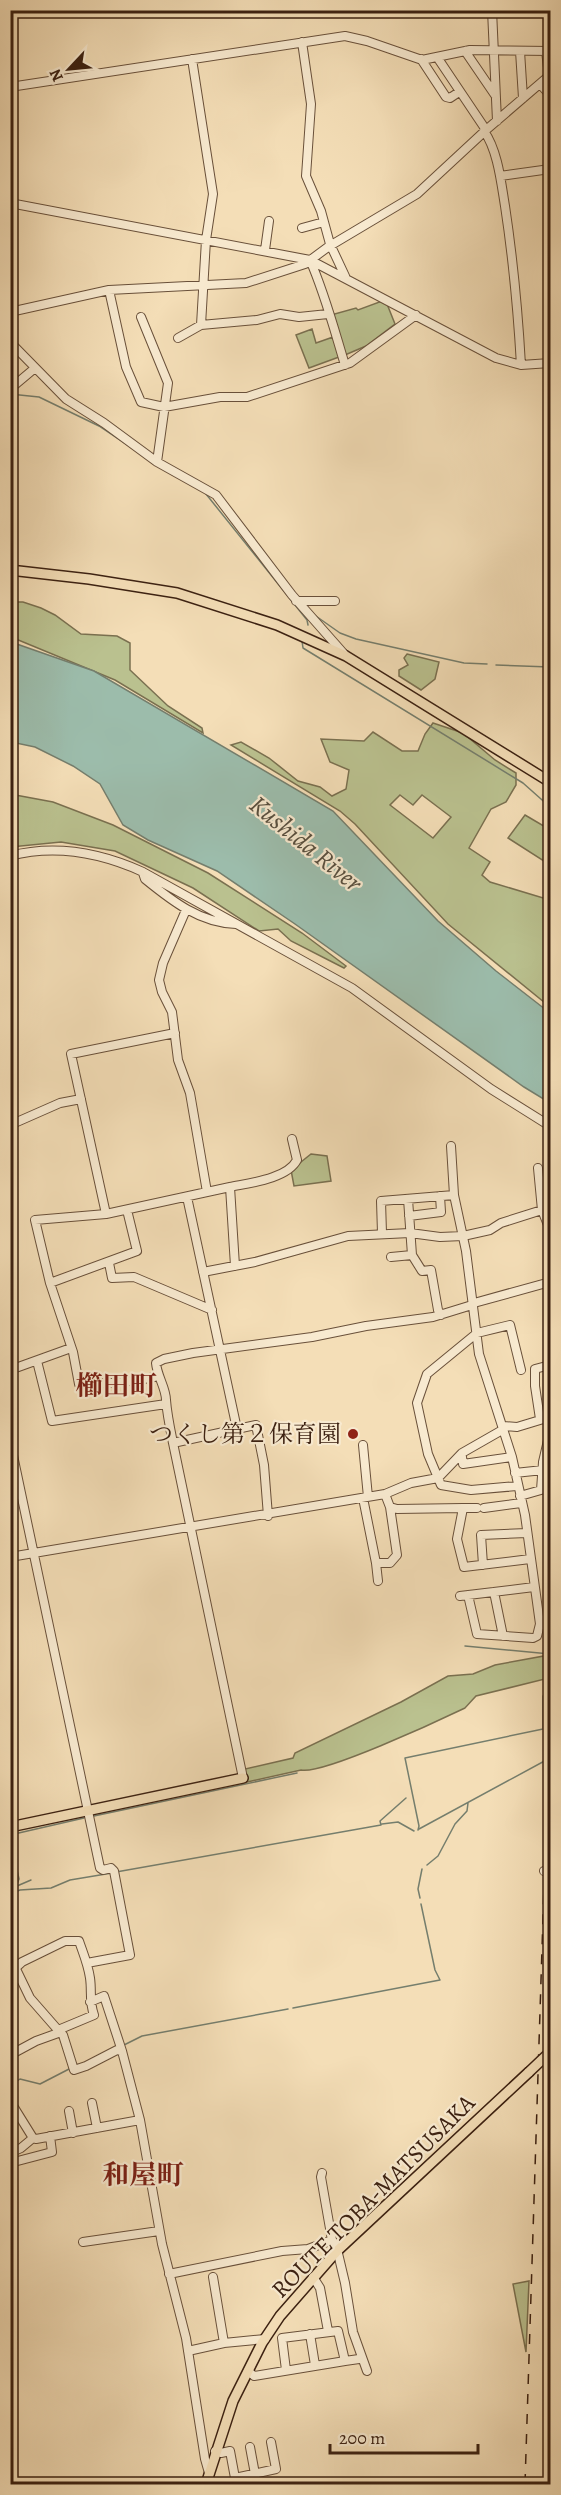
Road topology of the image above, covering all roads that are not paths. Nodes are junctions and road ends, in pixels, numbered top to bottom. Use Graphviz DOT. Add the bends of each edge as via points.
graph roads {
  1 [pos="492,10"];
  2 [pos="302,42"];
  3 [pos="494,50"];
  4 [pos="465,51"];
  5 [pos="520,51"];
  6 [pos="548,51"];
  7 [pos="437,57"];
  8 [pos="192,58"];
  9 [pos="422,59"];
  10 [pos="550,75"];
  11 [pos="540,84"];
  12 [pos="10,87"];
  13 [pos="459,92"];
  14 [pos="550,95"];
  15 [pos="496,96"];
  16 [pos="523,98"];
  17 [pos="497,121"];
  18 [pos="485,130"];
  19 [pos="550,169"];
  20 [pos="500,176"];
  21 [pos="10,203"];
  22 [pos="269,221"];
  23 [pos="324,222"];
  24 [pos="302,228"];
  25 [pos="206,240"];
  26 [pos="332,246"];
  27 [pos="265,250"];
  28 [pos="310,260"];
  29 [pos="345,276"];
  30 [pos="202,286"];
  31 [pos="109,290"];
  32 [pos="10,312"];
  33 [pos="328,314"];
  34 [pos="416,315"];
  35 [pos="141,317"];
  36 [pos="201,325"];
  37 [pos="178,338"];
  38 [pos="10,342"];
  39 [pos="550,363"];
  40 [pos="521,365"];
  41 [pos="345,366"];
  42 [pos="35,368"];
  43 [pos="10,389"];
  44 [pos="164,407"];
  45 [pos="157,462"];
  46 [pos="10,570"];
  47 [pos="296,601"];
  48 [pos="335,601"];
  49 [pos="345,656"];
  50 [pos="550,782"];
  51 [pos="10,856"];
  52 [pos="143,872"];
  53 [pos="186,910"];
  54 [pos="238,924"];
  55 [pos="175,1033"];
  56 [pos="81,1099"];
  57 [pos="10,1125"];
  58 [pos="550,1126"];
  59 [pos="292,1139"];
  60 [pos="451,1146"];
  61 [pos="538,1168"];
  62 [pos="230,1187"];
  63 [pos="207,1192"];
  64 [pos="454,1194"];
  65 [pos="440,1196"];
  66 [pos="187,1197"];
  67 [pos="408,1199"];
  68 [pos="127,1210"];
  69 [pos="542,1210"];
  70 [pos="106,1214"];
  71 [pos="409,1216"];
  72 [pos="550,1230"];
  73 [pos="382,1233"];
  74 [pos="410,1233"];
  75 [pos="463,1236"];
  76 [pos="412,1255"];
  77 [pos="391,1257"];
  78 [pos="109,1263"];
  79 [pos="235,1266"];
  80 [pos="203,1272"];
  81 [pos="550,1282"];
  82 [pos="50,1283"];
  83 [pos="473,1304"];
  84 [pos="212,1310"];
  85 [pos="441,1315"];
  86 [pos="477,1333"];
  87 [pos="71,1348"];
  88 [pos="221,1351"];
  89 [pos="37,1360"];
  90 [pos="550,1365"];
  91 [pos="10,1370"];
  92 [pos="521,1370"];
  93 [pos="158,1376"];
  94 [pos="166,1404"];
  95 [pos="550,1417"];
  96 [pos="540,1419"];
  97 [pos="503,1427"];
  98 [pos="237,1429"];
  99 [pos="550,1431"];
  100 [pos="10,1441"];
  101 [pos="173,1443"];
  102 [pos="363,1445"];
  103 [pos="462,1457"];
  104 [pos="512,1457"];
  105 [pos="543,1470"];
  106 [pos="515,1473"];
  107 [pos="437,1478"];
  108 [pos="517,1486"];
  109 [pos="386,1494"];
  110 [pos="366,1498"];
  111 [pos="520,1499"];
  112 [pos="390,1507"];
  113 [pos="463,1508"];
  114 [pos="268,1515"];
  115 [pos="191,1528"];
  116 [pos="527,1533"];
  117 [pos="34,1554"];
  118 [pos="10,1557"];
  119 [pos="530,1559"];
  120 [pos="376,1563"];
  121 [pos="483,1565"];
  122 [pos="378,1581"];
  123 [pos="534,1587"];
  124 [pos="494,1592"];
  125 [pos="502,1636"];
  126 [pos="243,1778"];
  127 [pos="88,1810"];
  128 [pos="10,1827"];
  129 [pos="87,1963"];
  130 [pos="13,1970"];
  131 [pos="90,2002"];
  132 [pos="59,2031"];
  133 [pos="122,2051"];
  134 [pos="549,2052"];
  135 [pos="10,2055"];
  136 [pos="10,2101"];
  137 [pos="92,2103"];
  138 [pos="69,2111"];
  139 [pos="140,2120"];
  140 [pos="97,2128"];
  141 [pos="73,2133"];
  142 [pos="50,2136"];
  143 [pos="33,2138"];
  144 [pos="10,2153"];
  145 [pos="10,2163"];
  146 [pos="322,2173"];
  147 [pos="159,2231"];
  148 [pos="332,2240"];
  149 [pos="83,2242"];
  150 [pos="338,2251"];
  151 [pos="169,2274"];
  152 [pos="213,2277"];
  153 [pos="313,2277"];
  154 [pos="328,2331"];
  155 [pos="310,2334"];
  156 [pos="265,2339"];
  157 [pos="224,2343"];
  158 [pos="188,2351"];
  159 [pos="359,2359"];
  160 [pos="345,2361"];
  161 [pos="315,2366"];
  162 [pos="286,2370"];
  163 [pos="248,2371"];
  164 [pos="367,2371"];
  165 [pos="271,2442"];
  166 [pos="250,2447"];
  167 [pos="216,2451"];
  168 [pos="209,2473"];
  169 [pos="255,2474"];
  170 [pos="206,2484"];
  1 -- 3 [label="street"];
  2 -- 8 [label="street"];
  2 -- 9 [label="street" via="350,36"];
  2 -- 23 [label="street" via="311,104 306,176"];
  3 -- 4 [label="street"];
  3 -- 5 [label="street"];
  3 -- 15 [label="street"];
  4 -- 7 [label="street"];
  4 -- 15 [label="street"];
  5 -- 6 [label="street"];
  5 -- 16 [label="street"];
  6 -- 10 [label="street"];
  7 -- 9 [label="street"];
  7 -- 13 [label="street"];
  8 -- 12 [label="street"];
  8 -- 25 [label="street" via="213,194"];
  9 -- 13 [label="street" via="446,97"];
  10 -- 11 [label="street"];
  11 -- 14 [label="street"];
  11 -- 16 [label="street"];
  13 -- 18 [label="street"];
  15 -- 17 [label="street"];
  16 -- 17 [label="street"];
  17 -- 18 [label="street"];
  18 -- 20 [label="street"];
  18 -- 26 [label="street" via="417,194"];
  19 -- 20 [label="street"];
  20 -- 40 [label="street" via="518,296"];
  21 -- 25 [label="street"];
  22 -- 27 [label="street"];
  23 -- 24 [label="street"];
  23 -- 26 [label="street"];
  25 -- 27 [label="street"];
  25 -- 30 [label="street"];
  26 -- 28 [label="street"];
  26 -- 29 [label="street"];
  27 -- 28 [label="street"];
  28 -- 29 [label="street"];
  28 -- 30 [label="street" via="258,280"];
  28 -- 33 [label="street" via="327,301"];
  29 -- 34 [label="street"];
  30 -- 31 [label="street"];
  30 -- 36 [label="street"];
  31 -- 32 [label="street"];
  31 -- 44 [label="street" via="126,367 141,402"];
  33 -- 36 [label="street" via="280,314"];
  33 -- 41 [label="street"];
  34 -- 40 [label="street" via="489,355"];
  34 -- 41 [label="street"];
  35 -- 44 [label="street" via="167,379"];
  36 -- 37 [label="street"];
  38 -- 42 [label="street"];
  39 -- 40 [label="street"];
  41 -- 44 [label="street" via="247,397 220,397"];
  42 -- 43 [label="street"];
  42 -- 45 [label="street" via="66,399"];
  44 -- 45 [label="street"];
  45 -- 47 [label="street" via="216,495"];
  46 -- 49 [label="main road" via="177,593 277,625"];
  47 -- 48 [label="street"];
  47 -- 49 [label="street"];
  49 -- 50 [label="main road"];
  51 -- 52 [label="street" via="69,850"];
  52 -- 53 [label="street" via="145,879"];
  52 -- 54 [label="street"];
  53 -- 54 [label="street" via="225,924"];
  53 -- 55 [label="street" via="159,980 172,1012"];
  54 -- 58 [label="street" via="352,988 491,1089"];
  55 -- 56 [label="street" via="71,1054"];
  55 -- 63 [label="street"];
  56 -- 57 [label="street" via="60,1103"];
  56 -- 70 [label="street"];
  59 -- 62 [label="street" via="297,1160 294,1165 273,1178"];
  60 -- 64 [label="street"];
  61 -- 69 [label="street"];
  62 -- 63 [label="street"];
  62 -- 79 [label="street"];
  63 -- 66 [label="street"];
  64 -- 65 [label="street"];
  64 -- 75 [label="street"];
  65 -- 67 [label="street"];
  65 -- 71 [label="street" via="441,1212"];
  66 -- 68 [label="street"];
  66 -- 80 [label="street"];
  67 -- 71 [label="street"];
  67 -- 73 [label="street" via="381,1201"];
  68 -- 70 [label="street"];
  68 -- 78 [label="street" via="138,1251"];
  69 -- 72 [label="street"];
  69 -- 75 [label="street"];
  70 -- 82 [label="street" via="35,1220"];
  71 -- 74 [label="street"];
  73 -- 74 [label="street"];
  73 -- 79 [label="street" via="338,1238"];
  74 -- 75 [label="street"];
  74 -- 76 [label="street"];
  75 -- 83 [label="street"];
  76 -- 77 [label="street"];
  76 -- 85 [label="street" via="422,1270 431,1270"];
  78 -- 82 [label="street"];
  78 -- 84 [label="street" via="112,1278 134,1277"];
  79 -- 80 [label="street"];
  80 -- 84 [label="street"];
  81 -- 83 [label="street"];
  82 -- 87 [label="street"];
  83 -- 85 [label="street"];
  83 -- 86 [label="street"];
  84 -- 88 [label="street"];
  85 -- 88 [label="street"];
  86 -- 92 [label="street" via="510,1325"];
  86 -- 97 [label="street" via="479,1354"];
  86 -- 107 [label="street" via="427,1374 417,1403"];
  87 -- 89 [label="street"];
  87 -- 93 [label="street" via="81,1385 133,1382"];
  88 -- 93 [label="street" via="164,1359 156,1363"];
  88 -- 98 [label="street"];
  89 -- 91 [label="street"];
  89 -- 94 [label="street" via="52,1421"];
  90 -- 96 [label="street" via="536,1368"];
  93 -- 94 [label="street"];
  94 -- 101 [label="street"];
  95 -- 96 [label="street"];
  96 -- 97 [label="street"];
  97 -- 104 [label="street"];
  97 -- 107 [label="street" via="462,1453"];
  98 -- 101 [label="street"];
  98 -- 114 [label="street" via="256,1425"];
  99 -- 105 [label="street"];
  100 -- 117 [label="street"];
  101 -- 115 [label="street"];
  102 -- 110 [label="street"];
  103 -- 104 [label="street" via="463,1464"];
  104 -- 106 [label="street"];
  105 -- 106 [label="street"];
  105 -- 111 [label="street" via="541,1490"];
  106 -- 108 [label="street"];
  107 -- 108 [label="street" via="443,1486 471,1490"];
  107 -- 109 [label="street" via="411,1483"];
  108 -- 111 [label="street"];
  109 -- 110 [label="street"];
  109 -- 112 [label="street"];
  110 -- 114 [label="street"];
  110 -- 120 [label="street"];
  111 -- 113 [label="street"];
  111 -- 116 [label="street"];
  112 -- 113 [label="street"];
  112 -- 120 [label="street" via="397,1554 389,1563"];
  113 -- 121 [label="street" via="457,1539 462,1562 464,1567"];
  114 -- 115 [label="street"];
  115 -- 117 [label="street"];
  115 -- 126 [label="street"];
  116 -- 119 [label="street"];
  116 -- 121 [label="street" via="481,1535"];
  117 -- 118 [label="street"];
  117 -- 127 [label="street"];
  119 -- 121 [label="street"];
  119 -- 123 [label="street"];
  120 -- 122 [label="street"];
  123 -- 124 [label="street"];
  123 -- 125 [label="street" via="540,1624 537,1636"];
  124 -- 125 [label="street"];
  124 -- 125 [label="street" via="464,1596 477,1634"];
  126 -- 127 [label="main road"];
  127 -- 128 [label="main road"];
  127 -- 129 [label="street" via="100,1868 111,1868 114,1873 130,1955"];
  129 -- 130 [label="street" via="79,1941 65,1941"];
  129 -- 131 [label="street"];
  130 -- 132 [label="street" via="30,1998"];
  131 -- 132 [label="street" via="94,2015"];
  131 -- 133 [label="street" via="104,1996"];
  132 -- 133 [label="street" via="74,2067"];
  132 -- 135 [label="street"];
  133 -- 139 [label="street"];
  134 -- 150 [label="main road, ROUTE TOBA-MATSUSAKA, bridge"];
  136 -- 143 [label="street"];
  137 -- 140 [label="street"];
  138 -- 141 [label="street"];
  139 -- 140 [label="street"];
  139 -- 147 [label="street"];
  140 -- 141 [label="street"];
  141 -- 142 [label="street"];
  142 -- 143 [label="street"];
  142 -- 145 [label="street" via="52,2152"];
  143 -- 144 [label="street"];
  146 -- 148 [label="street"];
  147 -- 149 [label="street"];
  147 -- 151 [label="street"];
  148 -- 150 [label="street"];
  148 -- 151 [label="street"];
  150 -- 153 [label="main road, ROUTE TOBA-MATSUSAKA"];
  150 -- 164 [label="street" via="353,2332"];
  151 -- 158 [label="street"];
  152 -- 157 [label="street"];
  153 -- 154 [label="street" via="320,2288"];
  153 -- 156 [label="main road, ROUTE TOBA-MATSUSAKA"];
  154 -- 155 [label="street"];
  154 -- 160 [label="street" via="338,2331"];
  155 -- 161 [label="street"];
  155 -- 162 [label="street" via="282,2338"];
  156 -- 157 [label="street"];
  156 -- 163 [label="main road, ROUTE TOBA-MATSUSAKA"];
  157 -- 158 [label="street"];
  158 -- 168 [label="street"];
  159 -- 160 [label="street"];
  160 -- 161 [label="street"];
  161 -- 162 [label="street"];
  162 -- 163 [label="street" via="254,2376"];
  163 -- 167 [label="main road, ROUTE TOBA-MATSUSAKA" via="232,2401"];
  165 -- 169 [label="street" via="276,2469"];
  166 -- 169 [label="street"];
  167 -- 168 [label="main road, ROUTE TOBA-MATSUSAKA"];
  167 -- 169 [label="street" via="230,2451 235,2478"];
  168 -- 170 [label="main road, ROUTE TOBA-MATSUSAKA"];
}
